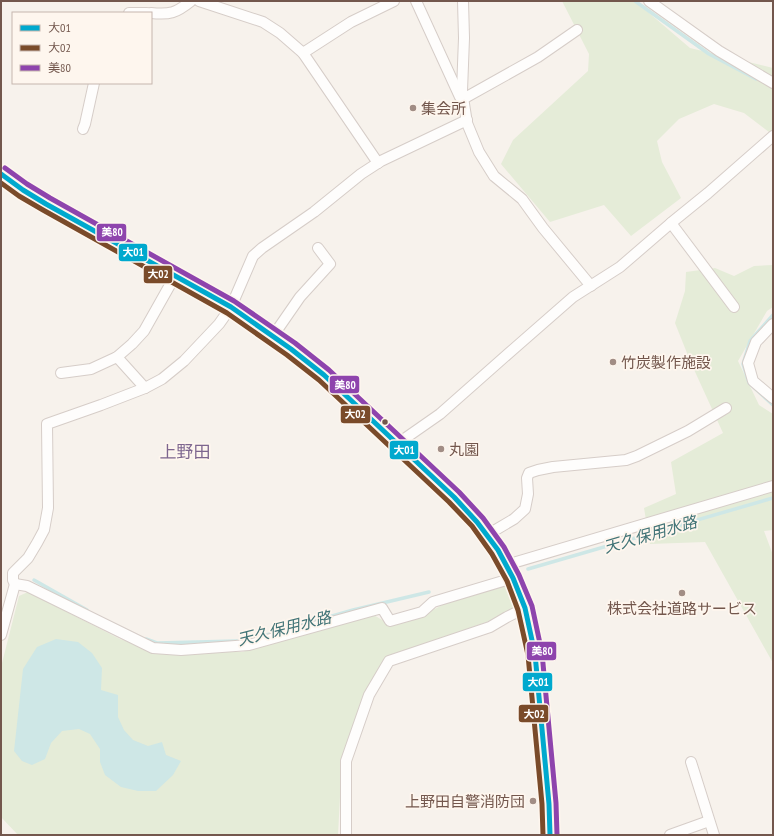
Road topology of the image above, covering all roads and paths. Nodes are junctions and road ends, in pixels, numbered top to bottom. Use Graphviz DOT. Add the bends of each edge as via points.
graph roads {
  1 [pos="191,1"];
  2 [pos="199,1"];
  3 [pos="394,1"];
  4 [pos="416,1"];
  5 [pos="463,1"];
  6 [pos="649,1"];
  7 [pos="152,13"];
  8 [pos="577,30"];
  9 [pos="303,53"];
  10 [pos="773,83"];
  11 [pos="94,84"];
  12 [pos="463,102"];
  13 [pos="467,120"];
  14 [pos="83,129"];
  15 [pos="773,136"];
  16 [pos="378,163"];
  17 [pos="1,174"];
  18 [pos="671,223"];
  19 [pos="318,248"];
  20 [pos="175,276"];
  21 [pos="591,286"];
  22 [pos="231,307"];
  23 [pos="734,307"];
  24 [pos="773,324"];
  25 [pos="273,336"];
  26 [pos="117,357"];
  27 [pos="61,373"];
  28 [pos="144,388"];
  29 [pos="773,398"];
  30 [pos="726,408"];
  31 [pos="397,444"];
  32 [pos="773,486"];
  33 [pos="487,535"];
  34 [pos="506,565"];
  35 [pos="513,578"];
  36 [pos="15,584"];
  37 [pos="525,608"];
  38 [pos="1,635"];
  39 [pos="691,762"];
  40 [pos="709,821"];
  41 [pos="346,835"];
  42 [pos="550,835"];
  43 [pos="670,835"];
  44 [pos="714,835"];
  1 -- 7 [label="street" via="179,11 167,14"];
  2 -- 9 [label="street" via="262,22 280,33"];
  3 -- 9 [label="street" via="351,22"];
  4 -- 12 [label="street"];
  5 -- 12 [label="street"];
  6 -- 10 [label="street" via="718,51"];
  8 -- 12 [label="street" via="538,57"];
  9 -- 16 [label="street"];
  11 -- 14 [label="street"];
  12 -- 13 [label="street"];
  13 -- 16 [label="street"];
  13 -- 21 [label="street" via="479,152 494,176 522,199"];
  15 -- 18 [label="street"];
  16 -- 22 [label="street" via="253,256"];
  17 -- 20 [label="main road" via="46,204"];
  18 -- 21 [label="street" via="620,267"];
  18 -- 23 [label="street"];
  19 -- 25 [label="street" via="330,264 300,297"];
  20 -- 22 [label="main road"];
  20 -- 26 [label="street" via="144,331"];
  21 -- 31 [label="street" via="562,306 440,414"];
  22 -- 25 [label="main road"];
  22 -- 28 [label="street" via="219,324 184,361 162,379"];
  24 -- 29 [label="street" via="756,342 748,363 753,381"];
  25 -- 31 [label="main road" via="324,375"];
  26 -- 27 [label="street" via="91,369"];
  26 -- 28 [label="street"];
  28 -- 36 [label="street" via="47,424 48,508 44,530 28,558 13,573"];
  30 -- 33 [label="street" via="688,431 626,460 554,467 529,473 525,509 514,519"];
  31 -- 33 [label="main road" via="468,511"];
  32 -- 34 [label="street"];
  33 -- 34 [label="main road"];
  34 -- 35 [label="main road"];
  35 -- 36 [label="street" via="433,602 422,612 390,621 382,608 249,645 181,650 153,648 27,586"];
  35 -- 37 [label="main road"];
  36 -- 38 [label="street"];
  37 -- 41 [label="street" via="490,627 389,662 369,695 346,761"];
  37 -- 42 [label="main road" via="535,654"];
  39 -- 40 [label="street"];
  40 -- 43 [label="street"];
  40 -- 44 [label="street"];
}
